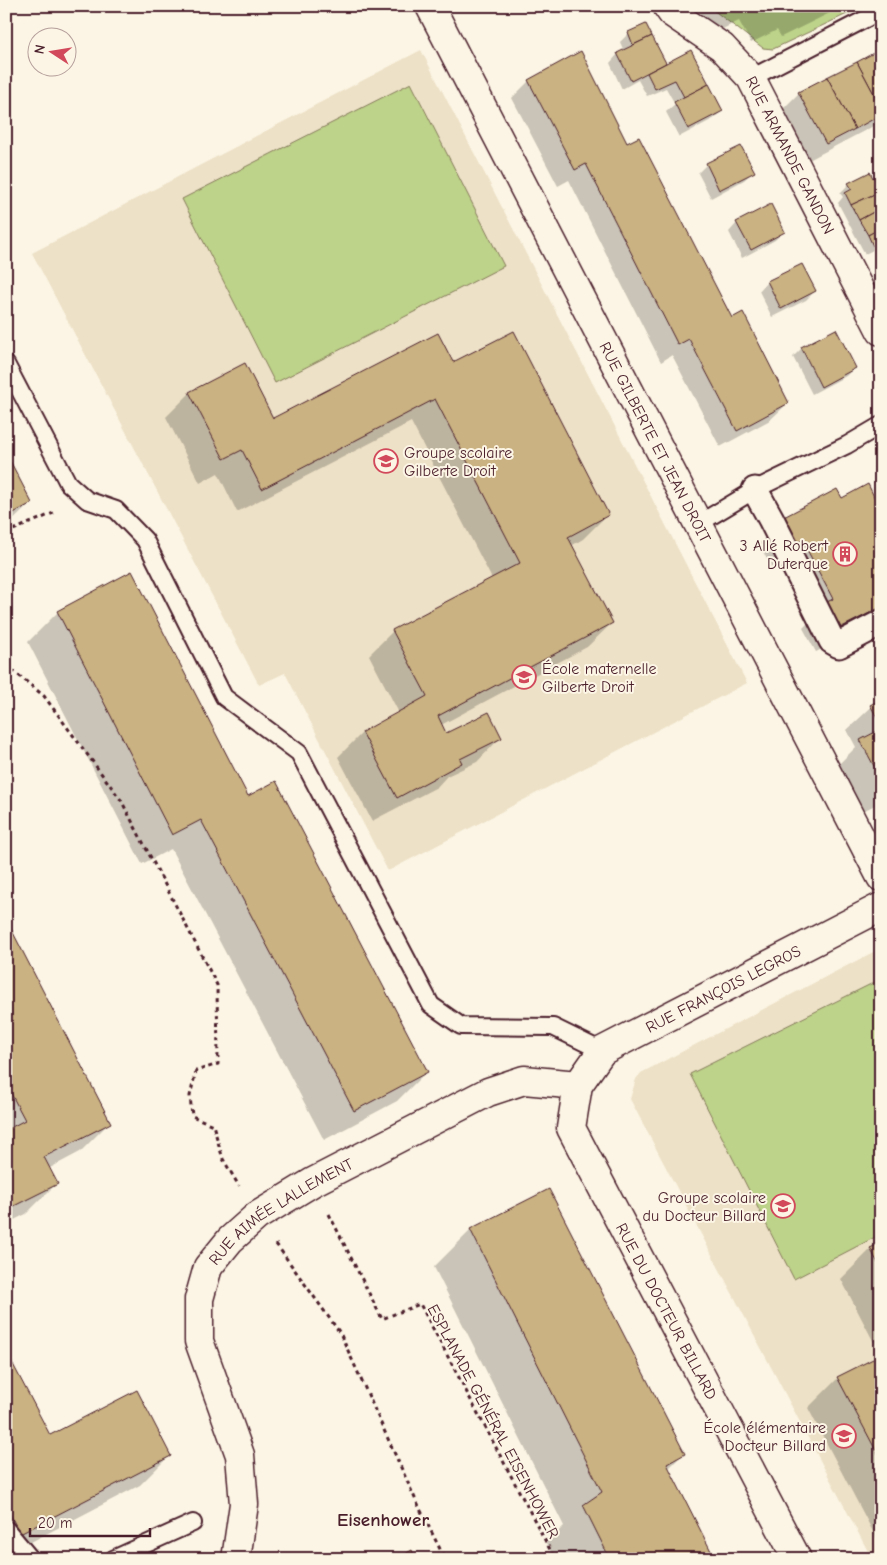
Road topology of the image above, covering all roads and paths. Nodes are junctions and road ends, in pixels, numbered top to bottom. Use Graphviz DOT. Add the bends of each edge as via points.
graph roads {
  1 [pos="430,6"];
  2 [pos="667,6"];
  3 [pos="881,11"];
  4 [pos="751,78"];
  5 [pos="881,331"];
  6 [pos="6,364"];
  7 [pos="881,425"];
  8 [pos="755,490"];
  9 [pos="87,500"];
  10 [pos="698,524"];
  11 [pos="6,533"];
  12 [pos="881,624"];
  13 [pos="6,665"];
  14 [pos="881,878"];
  15 [pos="881,907"];
  16 [pos="602,1051"];
  17 [pos="578,1085"];
  18 [pos="313,1182"];
  19 [pos="257,1216"];
  20 [pos="194,1523"];
  21 [pos="6,1529"];
  22 [pos="31,1559"];
  23 [pos="113,1559"];
  24 [pos="236,1559"];
  25 [pos="444,1559"];
  26 [pos="554,1559"];
  27 [pos="797,1559"];
  1 -- 10 [label="street, RUE GILBERTE ET JEAN DROIT"];
  2 -- 4 [label="street, RUE ARMANDE GANDON" via="672,13 722,47"];
  3 -- 4 [label="lane"];
  4 -- 5 [label="street, RUE ARMANDE GANDON"];
  6 -- 9 [label="lane" via="68,483"];
  7 -- 8 [label="lane"];
  8 -- 10 [label="lane"];
  8 -- 12 [label="street" via="832,641 839,645"];
  9 -- 11 [label="path"];
  9 -- 16 [label="lane" via="116,510 145,540 224,697 299,753 431,1005 461,1026 553,1028"];
  10 -- 14 [label="street, RUE GILBERTE ET JEAN DROIT"];
  13 -- 19 [label="path" via="44,696 121,800 217,985 218,1064 196,1071 190,1096 192,1116 213,1125 223,1159"];
  15 -- 16 [label="street, RUE FRANÇOIS LEGROS"];
  16 -- 17 [label="street, RUE FRANÇOIS LEGROS"];
  17 -- 18 [label="street, RUE AIMÉE LALLEMENT" via="524,1080 488,1092"];
  17 -- 27 [label="street, RUE DU DOCTEUR BILLARD" via="571,1128"];
  18 -- 19 [label="street, RUE AIMÉE LALLEMENT"];
  18 -- 26 [label="path, ESPLANADE GÉNÉRAL EISENHOWER" via="382,1319 420,1304"];
  19 -- 24 [label="street, RUE AIMÉE LALLEMENT" via="230,1240 208,1267 199,1299 199,1341 240,1455 244,1504"];
  19 -- 25 [label="path" via="340,1334"];
  20 -- 23 [label="lane"];
  21 -- 22 [label="lane"];
}
